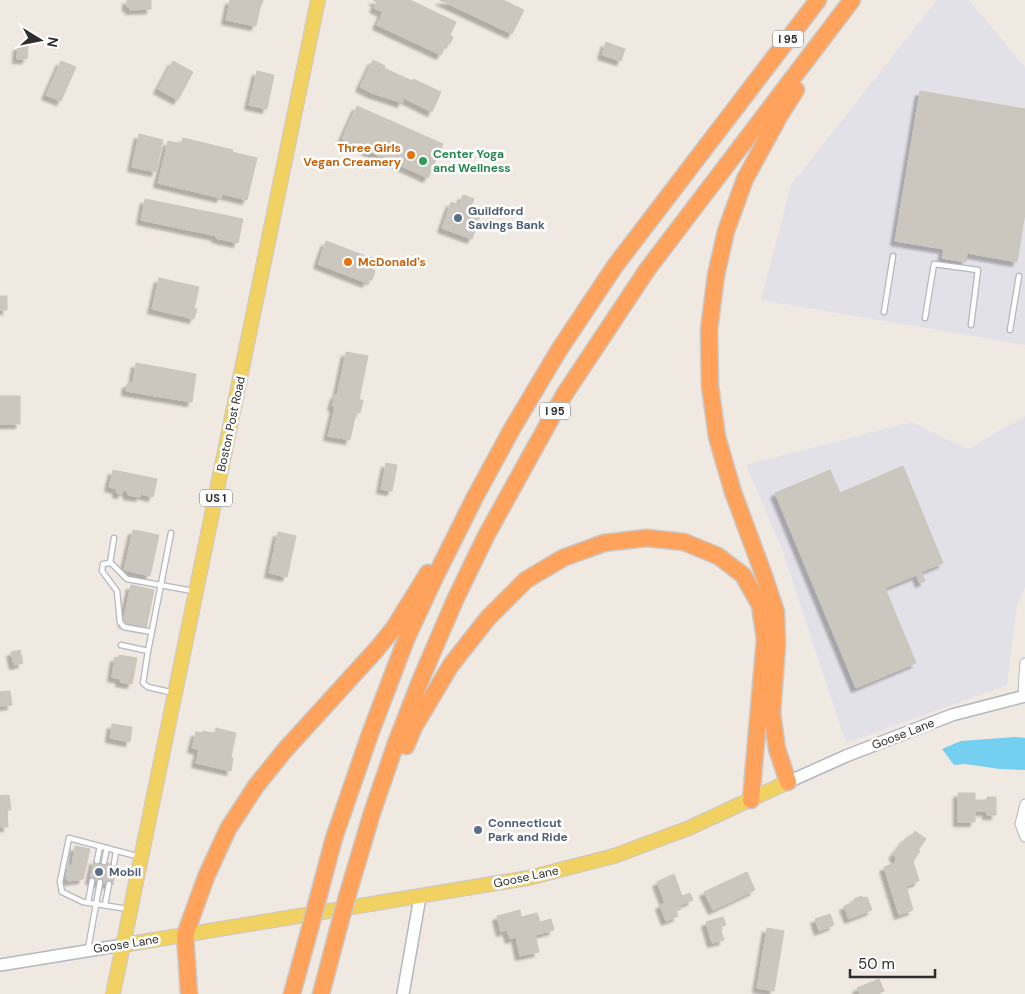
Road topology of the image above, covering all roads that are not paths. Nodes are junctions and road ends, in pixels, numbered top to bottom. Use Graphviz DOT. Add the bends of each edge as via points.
graph roads {
  1 [pos="318,0"];
  2 [pos="818,0"];
  3 [pos="854,0"];
  4 [pos="893,256"];
  5 [pos="1019,276"];
  6 [pos="884,312"];
  7 [pos="926,318"];
  8 [pos="971,324"];
  9 [pos="1010,330"];
  10 [pos="475,497"];
  11 [pos="171,533"];
  12 [pos="114,538"];
  13 [pos="110,563"];
  14 [pos="162,584"];
  15 [pos="196,592"];
  16 [pos="152,632"];
  17 [pos="121,645"];
  18 [pos="148,651"];
  19 [pos="1025,664"];
  20 [pos="175,693"];
  21 [pos="1024,696"];
  22 [pos="788,782"];
  23 [pos="751,800"];
  24 [pos="1025,804"];
  25 [pos="1025,837"];
  26 [pos="100,846"];
  27 [pos="107,848"];
  28 [pos="116,851"];
  29 [pos="141,857"];
  30 [pos="97,861"];
  31 [pos="104,862"];
  32 [pos="114,864"];
  33 [pos="352,875"];
  34 [pos="92,881"];
  35 [pos="100,882"];
  36 [pos="109,884"];
  37 [pos="420,897"];
  38 [pos="88,902"];
  39 [pos="95,904"];
  40 [pos="105,906"];
  41 [pos="130,910"];
  42 [pos="185,935"];
  43 [pos="123,945"];
  44 [pos="88,950"];
  45 [pos="0,965"];
  46 [pos="113,994"];
  47 [pos="189,994"];
  48 [pos="292,994"];
  49 [pos="321,994"];
  50 [pos="403,994"];
  1 -- 15 [label="main road, Boston Post Road / US 1"];
  2 -- 10 [label="highway, I 95" via="615,266 559,350"];
  3 -- 22 [label="highway" via="780,115 745,179 726,231 708,330 710,386 717,437 776,612 772,713 777,749"];
  3 -- 33 [label="highway, I 95" via="647,270 564,394 486,536 455,600 396,743"];
  4 -- 6 [label="lane"];
  5 -- 9 [label="lane"];
  7 -- 8 [label="lane" via="934,264 978,270"];
  10 -- 42 [label="highway" via="394,628 285,750 240,809 216,853"];
  10 -- 48 [label="highway, I 95, bridge" via="407,637 370,734 334,838"];
  11 -- 14 [label="lane"];
  12 -- 13 [label="lane"];
  13 -- 14 [label="lane" via="127,579"];
  13 -- 16 [label="lane" via="103,564 102,571 117,591 120,622 124,627"];
  14 -- 15 [label="lane"];
  14 -- 16 [label="lane"];
  15 -- 20 [label="main road, Boston Post Road / US 1"];
  16 -- 18 [label="lane"];
  17 -- 18 [label="lane"];
  18 -- 20 [label="lane" via="143,683"];
  19 -- 21 [label="street"];
  20 -- 29 [label="main road, Boston Post Road / US 1"];
  21 -- 22 [label="street, Goose Lane" via="952,714"];
  22 -- 23 [label="main road, Goose Lane"];
  23 -- 33 [label="highway" via="765,639 760,606 743,575 718,556 684,542 647,538 604,544 563,558 526,580 488,618 451,665 414,727"];
  23 -- 37 [label="main road, Goose Lane" via="614,856 528,878"];
  24 -- 25 [label="street" via="1020,824"];
  26 -- 27 [label="lane"];
  26 -- 30 [label="lane"];
  26 -- 38 [label="lane" via="69,838 60,882 62,892"];
  27 -- 28 [label="lane"];
  27 -- 31 [label="lane"];
  28 -- 29 [label="lane"];
  28 -- 32 [label="lane"];
  29 -- 41 [label="main road, Boston Post Road / US 1"];
  33 -- 49 [label="highway, I 95, bridge"];
  34 -- 38 [label="lane"];
  35 -- 39 [label="lane"];
  36 -- 40 [label="lane"];
  37 -- 42 [label="main road, Goose Lane"];
  37 -- 50 [label="street"];
  38 -- 39 [label="lane"];
  39 -- 40 [label="lane"];
  39 -- 44 [label="lane"];
  40 -- 41 [label="lane"];
  41 -- 43 [label="main road, Boston Post Road / US 1"];
  42 -- 43 [label="main road, Goose Lane"];
  42 -- 47 [label="highway"];
  43 -- 44 [label="street, Goose Lane"];
  43 -- 46 [label="main road, Boston Post Road / US 1"];
  44 -- 45 [label="street, Goose Lane"];
}
